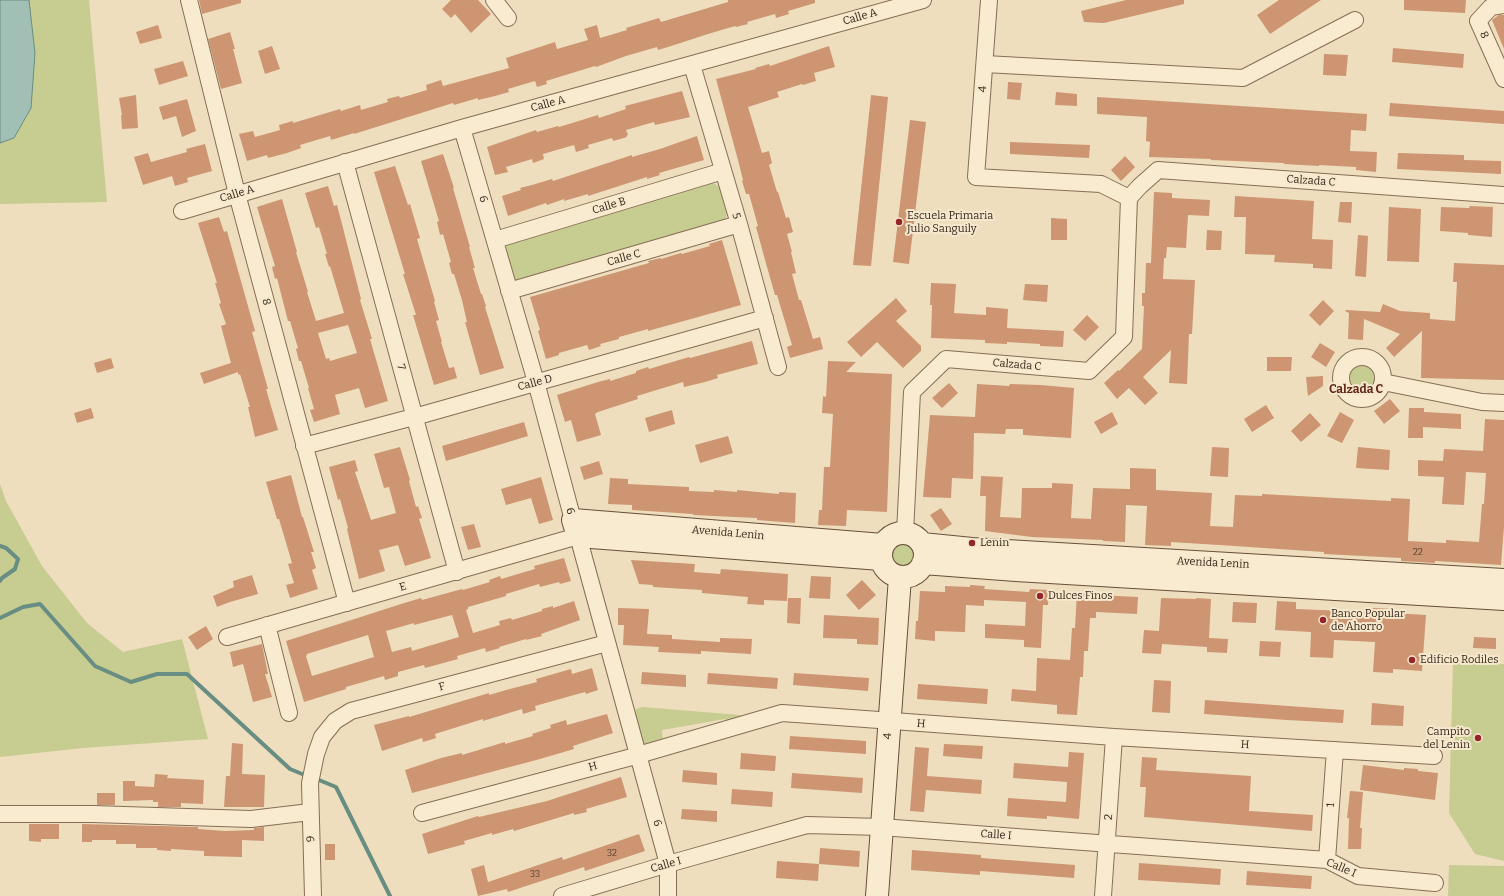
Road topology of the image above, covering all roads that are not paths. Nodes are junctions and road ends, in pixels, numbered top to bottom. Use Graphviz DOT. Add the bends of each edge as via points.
graph roads {
  1 [pos="189,0"];
  2 [pos="494,0"];
  3 [pos="989,0"];
  4 [pos="916,1"];
  5 [pos="1504,5"];
  6 [pos="508,18"];
  7 [pos="1355,20"];
  8 [pos="985,64"];
  9 [pos="692,65"];
  10 [pos="1504,79"];
  11 [pos="462,128"];
  12 [pos="345,162"];
  13 [pos="723,171"];
  14 [pos="238,194"];
  15 [pos="1504,195"];
  16 [pos="1129,198"];
  17 [pos="182,211"];
  18 [pos="739,224"];
  19 [pos="495,240"];
  20 [pos="509,291"];
  21 [pos="765,318"];
  22 [pos="778,367"];
  23 [pos="536,382"];
  24 [pos="1382,382"];
  25 [pos="1504,403"];
  26 [pos="415,416"];
  27 [pos="304,446"];
  28 [pos="575,528"];
  29 [pos="916,546"];
  30 [pos="882,552"];
  31 [pos="457,572"];
  32 [pos="900,577"];
  33 [pos="1504,580"];
  34 [pos="1504,599"];
  35 [pos="347,603"];
  36 [pos="267,625"];
  37 [pos="227,637"];
  38 [pos="607,643"];
  39 [pos="289,713"];
  40 [pos="889,721"];
  41 [pos="1114,737"];
  42 [pos="1335,750"];
  43 [pos="638,755"];
  44 [pos="1434,756"];
  45 [pos="311,777"];
  46 [pos="310,812"];
  47 [pos="422,813"];
  48 [pos="0,814"];
  49 [pos="881,827"];
  50 [pos="1107,844"];
  51 [pos="1327,860"];
  52 [pos="668,864"];
  53 [pos="1435,883"];
  54 [pos="313,896"];
  55 [pos="562,896"];
  56 [pos="668,896"];
  57 [pos="877,896"];
  58 [pos="1103,896"];
  1 -- 14 [label="street, 8"];
  2 -- 6 [label="street"];
  3 -- 8 [label="street, 4"];
  4 -- 9 [label="street, Calle A"];
  5 -- 10 [label="street, 8" via="1491,7 1478,21"];
  7 -- 8 [label="street" via="1244,78"];
  8 -- 16 [label="street, 4" via="976,178 1101,184"];
  9 -- 11 [label="street, Calle A"];
  9 -- 13 [label="street, 5"];
  11 -- 12 [label="street, Calle A"];
  11 -- 19 [label="street, 6"];
  12 -- 14 [label="street, Calle A"];
  12 -- 26 [label="street, 7"];
  13 -- 18 [label="street, 5"];
  13 -- 19 [label="street, Calle B"];
  14 -- 17 [label="street, Calle A"];
  14 -- 27 [label="street, 8"];
  15 -- 16 [label="street, Calzada C" via="1158,170"];
  16 -- 29 [label="street, Calzada C" via="1124,337 1089,371 946,359 912,392"];
  18 -- 20 [label="street, Calle C"];
  18 -- 21 [label="street, 5"];
  19 -- 20 [label="street, 6"];
  20 -- 23 [label="street, 6"];
  21 -- 22 [label="street, 5"];
  21 -- 23 [label="street, Calle D"];
  23 -- 26 [label="street, Calle D"];
  23 -- 28 [label="street, 6"];
  24 -- 25 [label="street" via="1482,402"];
  26 -- 27 [label="street, Calle D"];
  26 -- 31 [label="street, 7"];
  27 -- 35 [label="street, 8"];
  28 -- 30 [label="street, Avenida Lenin"];
  28 -- 31 [label="street, E"];
  28 -- 38 [label="street, 6"];
  29 -- 30 [label="street" via="892,535 887,539"];
  29 -- 32 [label="street" via="919,569 914,574"];
  29 -- 33 [label="street, Avenida Lenin"];
  29 -- 34 [label="street, Avenida Lenin" via="1032,571"];
  30 -- 32 [label="street" via="887,571"];
  31 -- 35 [label="street, E"];
  32 -- 40 [label="street, 4"];
  35 -- 36 [label="street, E"];
  36 -- 37 [label="street, E"];
  36 -- 39 [label="street"];
  38 -- 43 [label="street, 6"];
  38 -- 45 [label="street, F" via="351,711 335,721 322,737"];
  40 -- 41 [label="street, H"];
  40 -- 43 [label="street, H" via="782,713"];
  40 -- 49 [label="street, 4"];
  41 -- 42 [label="street, H"];
  41 -- 50 [label="street, 2"];
  42 -- 44 [label="street, H"];
  42 -- 51 [label="street, 1"];
  43 -- 47 [label="street, H"];
  43 -- 52 [label="street, 6"];
  45 -- 46 [label="street, 9"];
  46 -- 48 [label="street" via="251,819"];
  46 -- 54 [label="street, 9"];
  49 -- 50 [label="street, Calle I"];
  49 -- 52 [label="street, Calle I" via="807,825"];
  49 -- 57 [label="street, 4"];
  50 -- 51 [label="street, Calle I"];
  50 -- 58 [label="street, 2"];
  51 -- 53 [label="street, Calle I" via="1358,876"];
  52 -- 55 [label="street, Calle I"];
  52 -- 56 [label="street, 6"];
}
